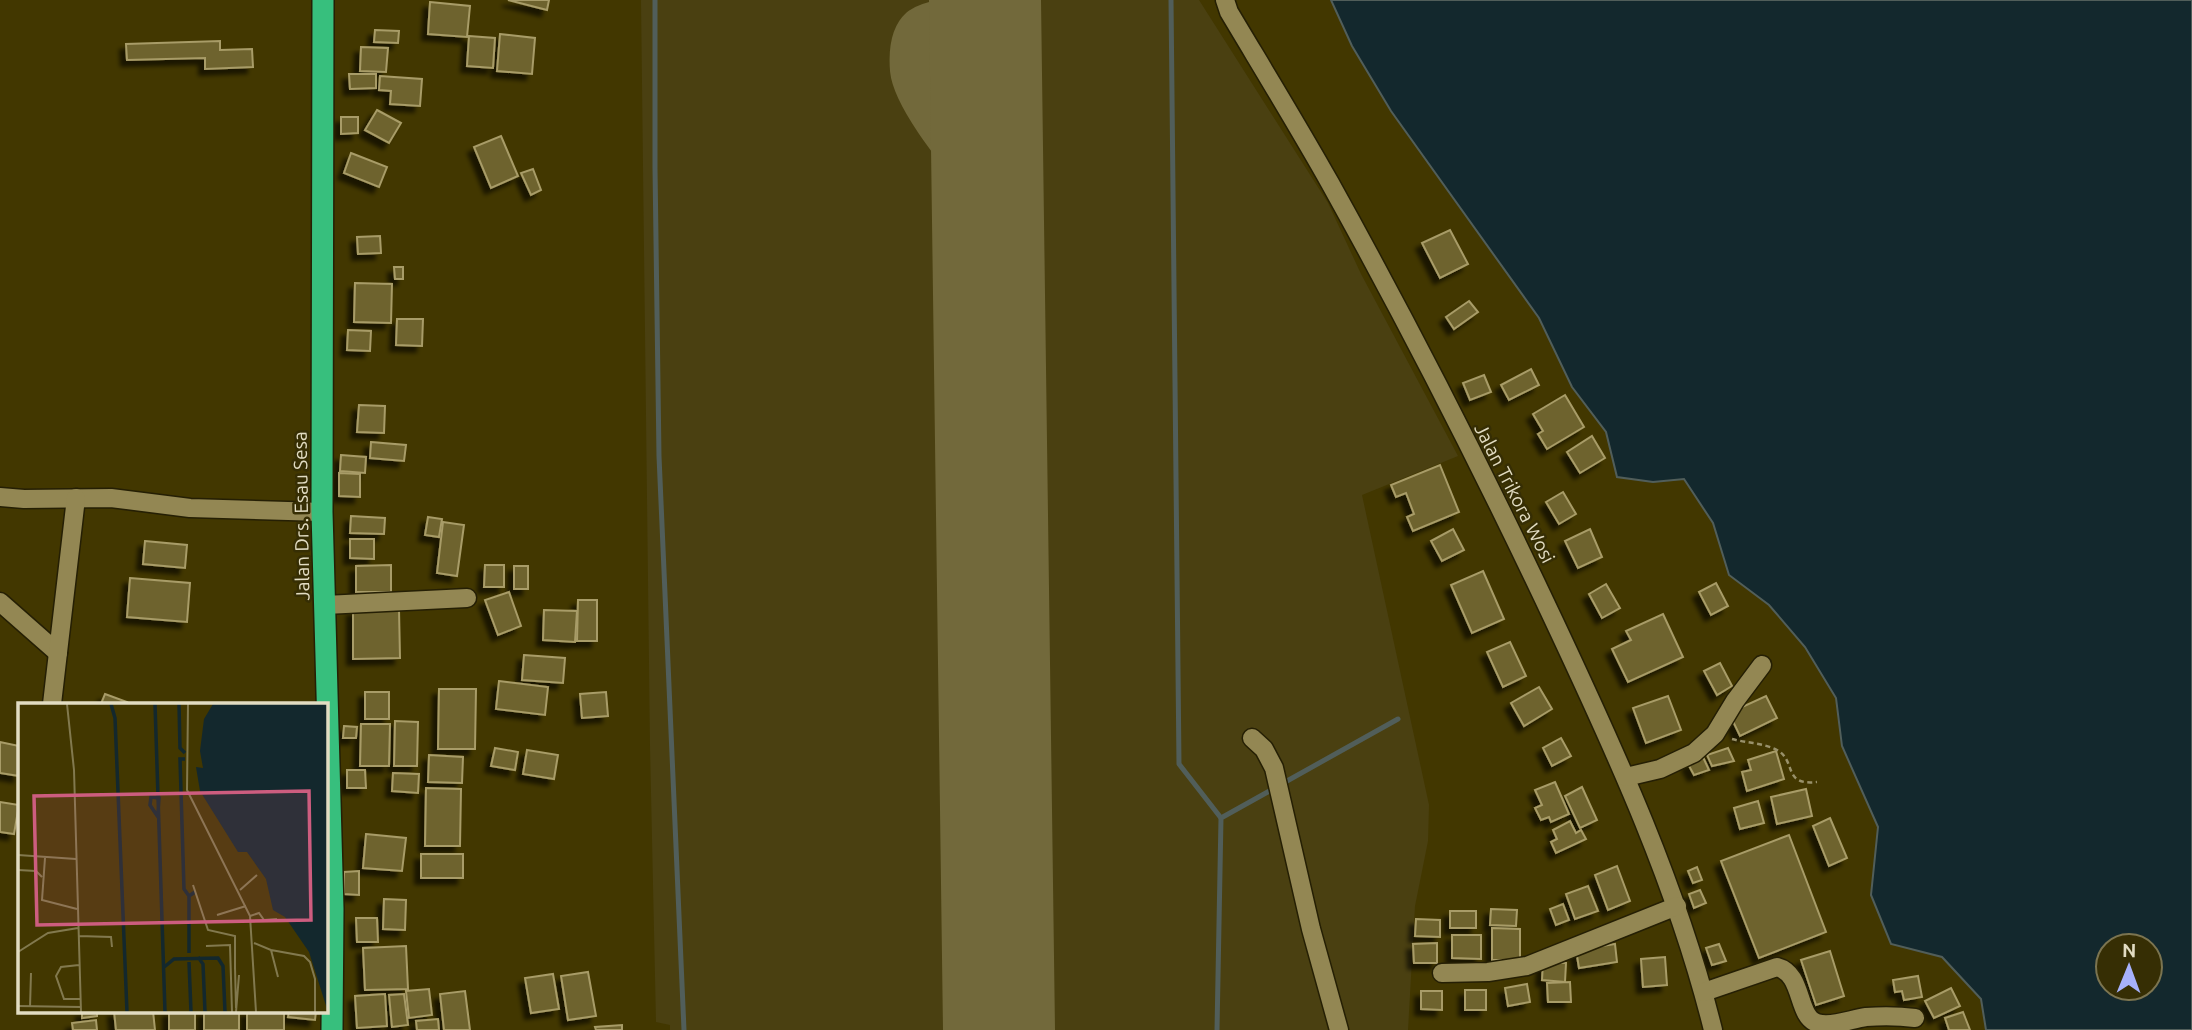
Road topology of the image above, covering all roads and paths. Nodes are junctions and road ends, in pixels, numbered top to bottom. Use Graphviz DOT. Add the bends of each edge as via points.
graph roads {
  1 [pos="323,0"];
  2 [pos="1225,0"];
  3 [pos="0,497"];
  4 [pos="76,498"];
  5 [pos="322,512"];
  6 [pos="467,598"];
  7 [pos="0,602"];
  8 [pos="326,605"];
  9 [pos="58,653"];
  10 [pos="1762,665"];
  11 [pos="52,703"];
  12 [pos="327,703"];
  13 [pos="327,706"];
  14 [pos="1715,734"];
  15 [pos="1252,738"];
  16 [pos="1626,778"];
  17 [pos="1817,782"];
  18 [pos="1676,906"];
  19 [pos="329,908"];
  20 [pos="1442,973"];
  21 [pos="1704,992"];
  22 [pos="1915,1018"];
  23 [pos="332,1030"];
  24 [pos="1339,1030"];
  25 [pos="1713,1030"];
  1 -- 5 [label="highway, Jalan Drs. Esau Sesa"];
  2 -- 16 [label="street, Jalan Trikora Wosi" via="1405,322 1521,549"];
  3 -- 4 [label="street"];
  4 -- 5 [label="street" via="190,508"];
  4 -- 9 [label="street"];
  5 -- 8 [label="highway, Jalan Drs. Esau Sesa"];
  6 -- 8 [label="street"];
  7 -- 9 [label="street"];
  8 -- 12 [label="highway, Jalan Drs. Esau Sesa"];
  9 -- 11 [label="street"];
  10 -- 14 [label="street"];
  13 -- 19 [label="highway, Jalan Drs. Esau Sesa"];
  14 -- 16 [label="street" via="1694,753"];
  14 -- 17 [label="path" via="1775,748 1795,778"];
  15 -- 24 [label="street" via="1274,768"];
  16 -- 18 [label="street, Jalan Trikora Wosi"];
  18 -- 20 [label="street" via="1527,966"];
  18 -- 21 [label="street, Jalan Trikora Wosi"];
  19 -- 23 [label="highway, Jalan Drs. Esau Sesa"];
  21 -- 22 [label="street" via="1777,967 1792,977 1808,1016 1816,1023"];
  21 -- 25 [label="street, Jalan Trikora Wosi"];
}
